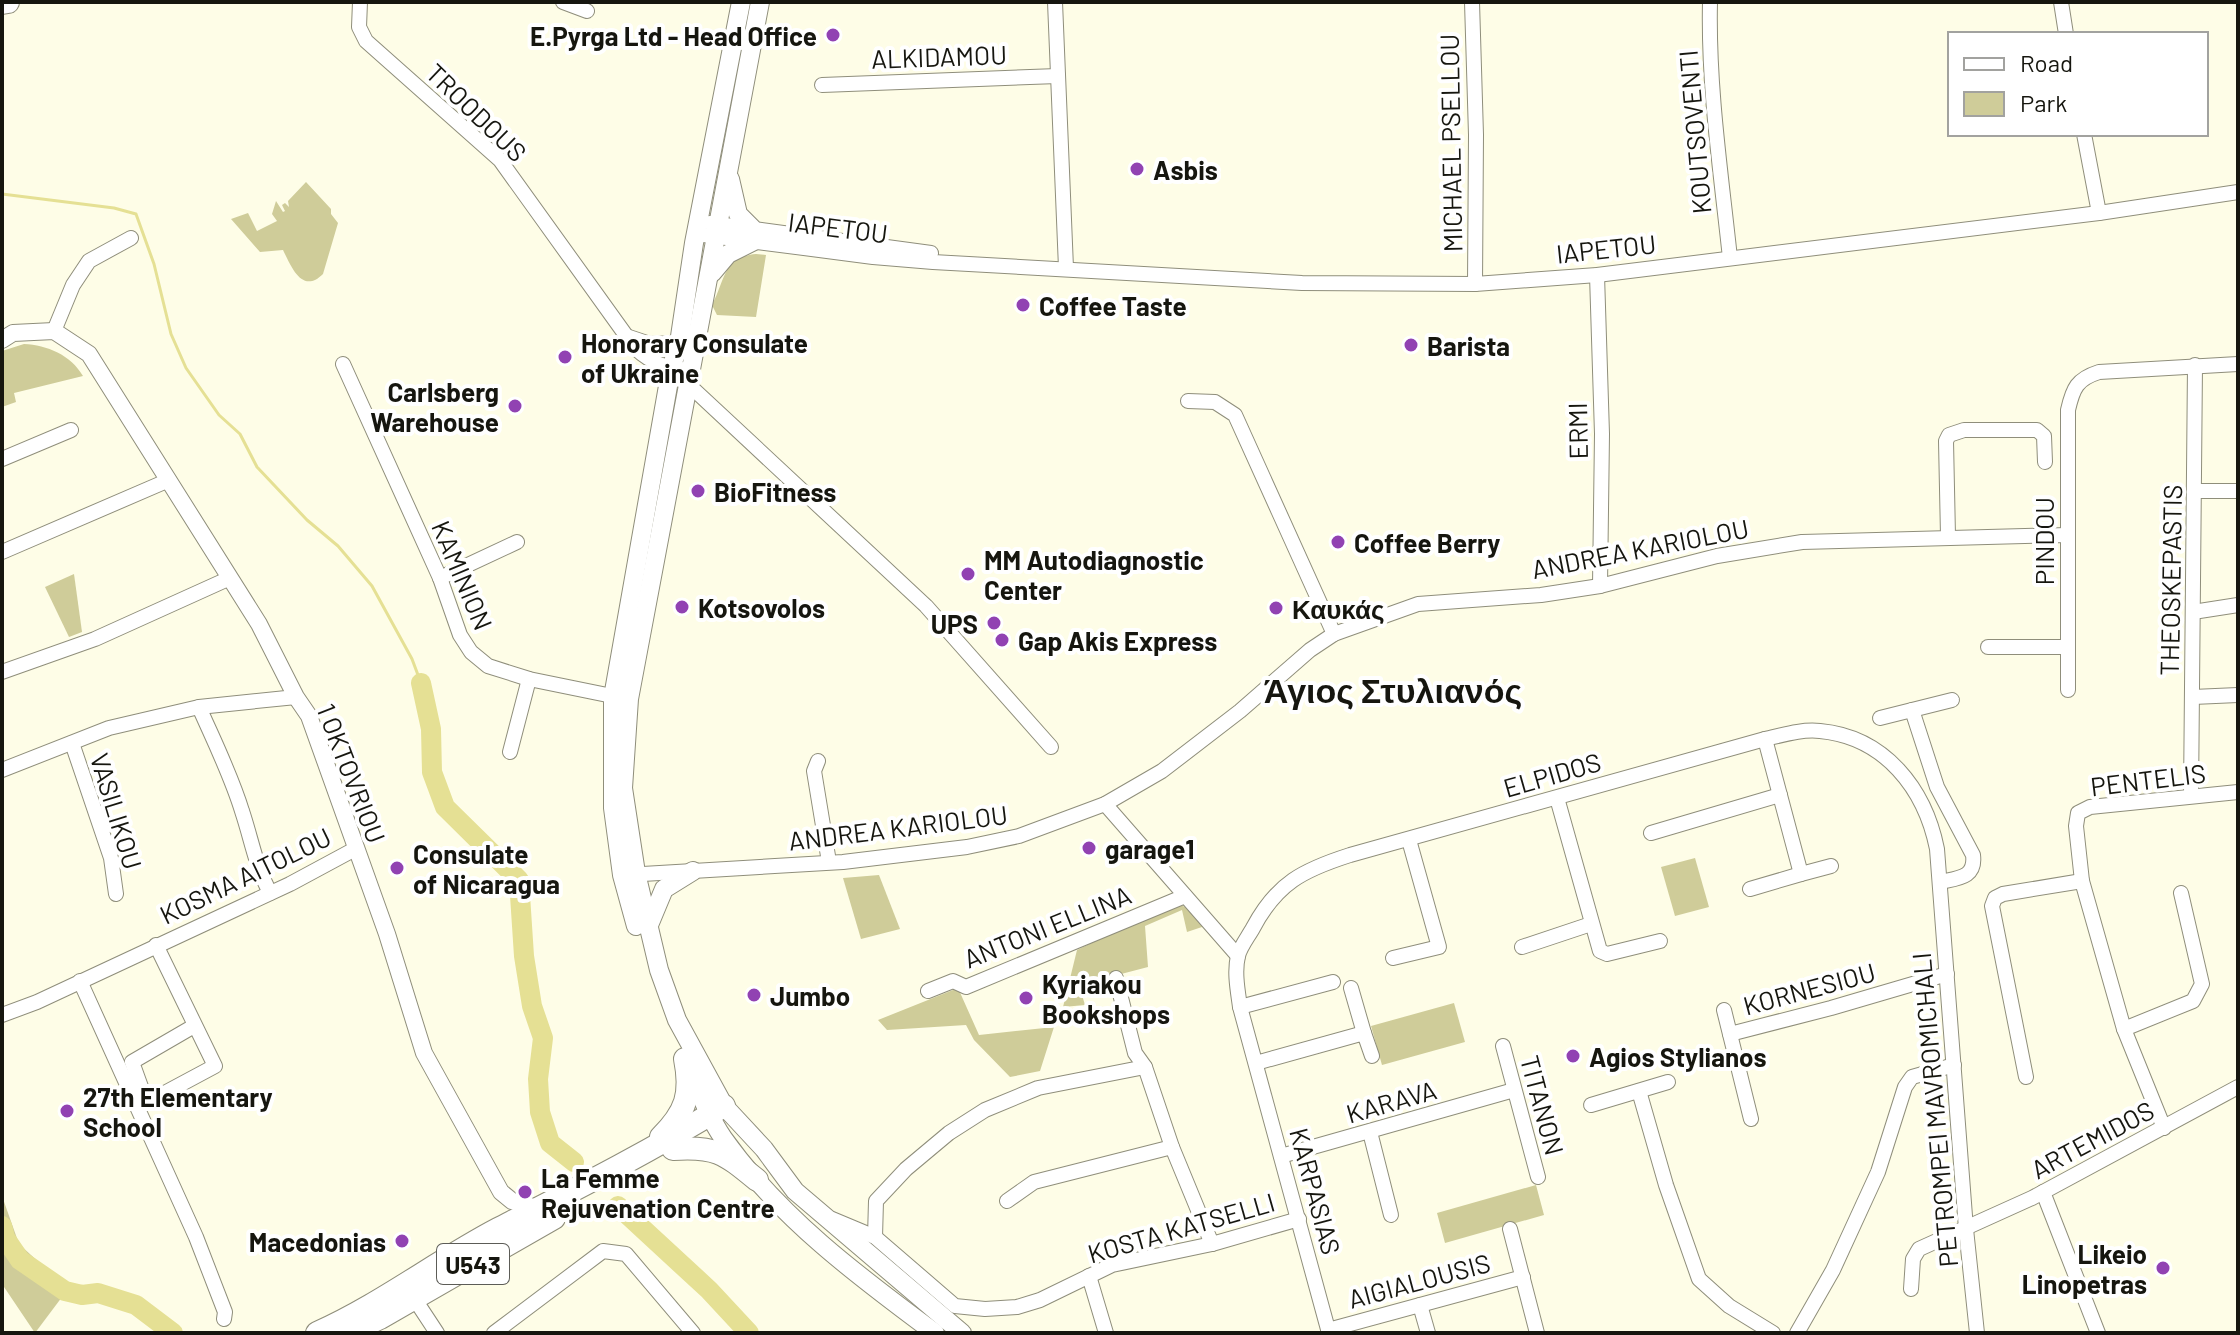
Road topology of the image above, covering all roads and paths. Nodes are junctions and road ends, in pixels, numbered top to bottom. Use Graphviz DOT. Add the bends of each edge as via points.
graph roads {
  1 [pos="8,2"];
  2 [pos="360,2"];
  3 [pos="563,2"];
  4 [pos="741,2"];
  5 [pos="760,2"];
  6 [pos="1055,2"];
  7 [pos="1472,2"];
  8 [pos="1710,2"];
  9 [pos="2061,2"];
  10 [pos="2,3"];
  11 [pos="587,11"];
  12 [pos="2066,32"];
  13 [pos="1058,76"];
  14 [pos="822,85"];
  15 [pos="2084,136"];
  16 [pos="728,169"];
  17 [pos="2238,192"];
  18 [pos="2099,213"];
  19 [pos="697,227"];
  20 [pos="718,230"];
  21 [pos="754,234"];
  22 [pos="131,238"];
  23 [pos="1730,258"];
  24 [pos="1066,268"];
  25 [pos="1597,275"];
  26 [pos="708,278"];
  27 [pos="1475,284"];
  28 [pos="54,331"];
  29 [pos="625,336"];
  30 [pos="2,340"];
  31 [pos="679,343"];
  32 [pos="343,364"];
  33 [pos="2238,364"];
  34 [pos="2195,365"];
  35 [pos="671,369"];
  36 [pos="690,378"];
  37 [pos="1188,401"];
  38 [pos="71,430"];
  39 [pos="2,459"];
  40 [pos="2045,462"];
  41 [pos="169,480"];
  42 [pos="2195,491"];
  43 [pos="2238,491"];
  44 [pos="2067,535"];
  45 [pos="1948,536"];
  46 [pos="517,542"];
  47 [pos="2,552"];
  48 [pos="230,578"];
  49 [pos="440,578"];
  50 [pos="1600,586"];
  51 [pos="2238,605"];
  52 [pos="2193,612"];
  53 [pos="1334,634"];
  54 [pos="1988,647"];
  55 [pos="2068,647"];
  56 [pos="2,672"];
  57 [pos="529,679"];
  58 [pos="2068,690"];
  59 [pos="2238,695"];
  60 [pos="296,697"];
  61 [pos="2193,697"];
  62 [pos="621,698"];
  63 [pos="1952,700"];
  64 [pos="199,707"];
  65 [pos="1912,710"];
  66 [pos="1880,718"];
  67 [pos="1765,739"];
  68 [pos="72,743"];
  69 [pos="1051,747"];
  70 [pos="510,752"];
  71 [pos="818,761"];
  72 [pos="2,770"];
  73 [pos="2238,792"];
  74 [pos="1780,795"];
  75 [pos="2191,796"];
  76 [pos="1557,798"];
  77 [pos="1105,804"];
  78 [pos="1651,833"];
  79 [pos="1409,840"];
  80 [pos="355,849"];
  81 [pos="829,862"];
  82 [pos="1831,866"];
  83 [pos="693,871"];
  84 [pos="629,874"];
  85 [pos="1801,874"];
  86 [pos="2082,881"];
  87 [pos="1940,882"];
  88 [pos="1750,889"];
  89 [pos="270,893"];
  90 [pos="2181,893"];
  91 [pos="116,894"];
  92 [pos="1185,896"];
  93 [pos="1591,924"];
  94 [pos="648,927"];
  95 [pos="1660,941"];
  96 [pos="156,945"];
  97 [pos="1522,947"];
  98 [pos="1238,956"];
  99 [pos="1393,958"];
  100 [pos="1947,974"];
  101 [pos="1116,978"];
  102 [pos="80,981"];
  103 [pos="1333,982"];
  104 [pos="1351,988"];
  105 [pos="928,991"];
  106 [pos="1240,1007"];
  107 [pos="1724,1010"];
  108 [pos="2,1015"];
  109 [pos="194,1026"];
  110 [pos="2124,1029"];
  111 [pos="1364,1033"];
  112 [pos="1730,1034"];
  113 [pos="1503,1046"];
  114 [pos="1372,1056"];
  115 [pos="685,1059"];
  116 [pos="1256,1063"];
  117 [pos="1954,1065"];
  118 [pos="1145,1067"];
  119 [pos="2026,1077"];
  120 [pos="1668,1082"];
  121 [pos="2238,1087"];
  122 [pos="1514,1090"];
  123 [pos="1639,1091"];
  124 [pos="1591,1105"];
  125 [pos="720,1115"];
  126 [pos="1751,1119"];
  127 [pos="2164,1128"];
  128 [pos="1370,1132"];
  129 [pos="1172,1147"];
  130 [pos="662,1148"];
  131 [pos="1281,1156"];
  132 [pos="1538,1177"];
  133 [pos="757,1180"];
  134 [pos="497,1184"];
  135 [pos="596,1186"];
  136 [pos="2043,1192"];
  137 [pos="1007,1201"];
  138 [pos="541,1209"];
  139 [pos="1391,1215"];
  140 [pos="823,1216"];
  141 [pos="1299,1219"];
  142 [pos="1510,1229"];
  143 [pos="1966,1229"];
  144 [pos="497,1230"];
  145 [pos="875,1237"];
  146 [pos="1212,1244"];
  147 [pos="1089,1276"];
  148 [pos="1523,1277"];
  149 [pos="1911,1289"];
  150 [pos="414,1298"];
  151 [pos="1420,1305"];
  152 [pos="224,1319"];
  153 [pos="1328,1332"];
  154 [pos="317,1333"];
  155 [pos="348,1333"];
  156 [pos="437,1333"];
  157 [pos="494,1333"];
  158 [pos="693,1333"];
  159 [pos="935,1333"];
  160 [pos="962,1333"];
  161 [pos="1106,1333"];
  162 [pos="1428,1333"];
  163 [pos="1537,1333"];
  164 [pos="1773,1333"];
  165 [pos="1797,1333"];
  166 [pos="1977,1333"];
  167 [pos="2098,1333"];
  1 -- 10 [label="main road"];
  2 -- 29 [label="street, TROODOUS" via="359,27 366,41 500,160"];
  3 -- 11 [label="street"];
  4 -- 19 [label="main road"];
  5 -- 16 [label="main road"];
  6 -- 13 [label="street"];
  7 -- 27 [label="street, MICHAEL PSELLOU"];
  8 -- 23 [label="street, KOUTSOVENTI" via="1715,122"];
  9 -- 12 [label="street"];
  13 -- 14 [label="street, ALKIDAMOU"];
  13 -- 24 [label="street"];
  15 -- 18 [label="street"];
  16 -- 20 [label="main road"];
  16 -- 21 [label="main road" via="738,214"];
  17 -- 18 [label="street, IAPETOU"];
  18 -- 23 [label="street, IAPETOU"];
  19 -- 20 [label="street, IAPETOU"];
  19 -- 31 [label="main road"];
  20 -- 21 [label="street, IAPETOU"];
  20 -- 26 [label="main road"];
  21 -- 24 [label="street, IAPETOU" via="907,249 974,263"];
  21 -- 26 [label="main road" via="721,259"];
  22 -- 28 [label="street" via="89,261"];
  23 -- 25 [label="street, IAPETOU"];
  24 -- 27 [label="street, IAPETOU" via="1302,283"];
  25 -- 27 [label="street, IAPETOU"];
  25 -- 50 [label="street, ERMI"];
  26 -- 36 [label="main road"];
  28 -- 30 [label="street" via="13,333"];
  28 -- 41 [label="street, 1 OKTOVRIOU" via="89,354"];
  29 -- 31 [label="street" via="650,344"];
  29 -- 35 [label="street, TROODOUS" via="652,363"];
  31 -- 35 [label="main road"];
  32 -- 49 [label="street, KAMINION"];
  33 -- 34 [label="street"];
  34 -- 42 [label="street, THEOSKEPASTIS"];
  34 -- 44 [label="street, PINDOU" via="2099,372 2084,377 2073,391 2068,410"];
  35 -- 36 [label="street, TROODOUS"];
  35 -- 62 [label="main road"];
  36 -- 62 [label="main road"];
  36 -- 69 [label="street" via="926,606"];
  37 -- 53 [label="street" via="1215,402 1235,415"];
  38 -- 39 [label="street"];
  40 -- 45 [label="street" via="2044,436 2037,430 1964,430 1949,435"];
  41 -- 47 [label="street"];
  41 -- 48 [label="street, 1 OKTOVRIOU"];
  42 -- 43 [label="street"];
  42 -- 52 [label="street, THEOSKEPASTIS"];
  44 -- 45 [label="street, ANDREA KARIOLOU"];
  44 -- 55 [label="street, PINDOU"];
  45 -- 50 [label="street, ANDREA KARIOLOU" via="1802,542 1717,556"];
  46 -- 49 [label="street"];
  48 -- 56 [label="street" via="95,639"];
  48 -- 60 [label="street, 1 OKTOVRIOU"];
  49 -- 57 [label="street, KAMINION" via="471,652 488,666"];
  50 -- 53 [label="street, ANDREA KARIOLOU" via="1418,604"];
  51 -- 52 [label="street"];
  52 -- 61 [label="street, THEOSKEPASTIS"];
  53 -- 77 [label="street, ANDREA KARIOLOU" via="1196,747"];
  54 -- 55 [label="street"];
  55 -- 58 [label="street, PINDOU"];
  57 -- 62 [label="street, KAMINION"];
  57 -- 70 [label="street"];
  59 -- 61 [label="street"];
  60 -- 64 [label="street"];
  60 -- 80 [label="street, 1 OKTOVRIOU" via="309,716"];
  61 -- 75 [label="street, THEOSKEPASTIS"];
  62 -- 84 [label="main road" via="613,808"];
  63 -- 65 [label="street"];
  64 -- 68 [label="street" via="109,728"];
  64 -- 89 [label="street"];
  65 -- 66 [label="street"];
  65 -- 87 [label="street" via="1937,787 1973,855 1974,866 1965,877"];
  67 -- 74 [label="street"];
  67 -- 76 [label="street, ELPIDOS"];
  67 -- 87 [label="street, ELPIDOS" via="1819,731 1867,745 1887,758 1922,800 1932,824"];
  68 -- 72 [label="street"];
  68 -- 91 [label="street, VASILIKOU" via="111,858"];
  71 -- 81 [label="street" via="814,771"];
  73 -- 75 [label="street, PENTELIS"];
  74 -- 78 [label="street"];
  74 -- 85 [label="street"];
  75 -- 86 [label="street, PENTELIS" via="2090,807 2078,813"];
  76 -- 79 [label="street, ELPIDOS"];
  76 -- 93 [label="street"];
  77 -- 81 [label="street, ANDREA KARIOLOU" via="1019,836 967,847"];
  77 -- 92 [label="street"];
  79 -- 98 [label="street, ELPIDOS" via="1312,867 1290,881 1262,912"];
  79 -- 99 [label="street" via="1439,947"];
  80 -- 89 [label="street, KOSMA AITOLOU"];
  80 -- 134 [label="street, 1 OKTOVRIOU" via="424,1053"];
  81 -- 83 [label="street, ANDREA KARIOLOU"];
  82 -- 85 [label="street"];
  83 -- 84 [label="street, ANDREA KARIOLOU"];
  83 -- 94 [label="main road" via="664,889"];
  84 -- 94 [label="main road"];
  84 -- 115 [label="main road" via="650,974"];
  85 -- 88 [label="street"];
  86 -- 110 [label="street"];
  86 -- 119 [label="street" via="2003,894 1992,906"];
  87 -- 100 [label="street, PETROMPEI MAVROMICHALI"];
  89 -- 96 [label="street, KOSMA AITOLOU"];
  90 -- 110 [label="street" via="2202,984 2199,993 2193,1001"];
  92 -- 98 [label="street"];
  92 -- 105 [label="street, ANTONI ELLINA" via="966,987 953,981"];
  93 -- 95 [label="street" via="1600,951 1607,954"];
  93 -- 97 [label="street"];
  94 -- 125 [label="main road" via="677,1020"];
  96 -- 102 [label="street, KOSMA AITOLOU"];
  96 -- 109 [label="street, KOSMA AITOLOU"];
  98 -- 106 [label="street, ELPIDOS"];
  100 -- 112 [label="street, KORNESIOU"];
  100 -- 117 [label="street, PETROMPEI MAVROMICHALI"];
  101 -- 118 [label="street" via="1135,1053"];
  102 -- 108 [label="street, KOSMA AITOLOU"];
  102 -- 152 [label="street" via="196,1237"];
  103 -- 106 [label="street"];
  104 -- 111 [label="street"];
  106 -- 116 [label="street, ELPIDOS"];
  107 -- 112 [label="street, KORNESIOU"];
  109 -- 109 [label="street, KOSMA AITOLOU" via="214,1067 145,1098 132,1062"];
  110 -- 127 [label="street"];
  111 -- 114 [label="street"];
  111 -- 116 [label="street"];
  112 -- 126 [label="street, KORNESIOU"];
  113 -- 122 [label="street, TITANON"];
  115 -- 125 [label="main road"];
  115 -- 130 [label="main road" via="689,1089"];
  116 -- 131 [label="street, KARPASIAS"];
  117 -- 143 [label="street, PETROMPEI MAVROMICHALI"];
  117 -- 165 [label="street" via="1912,1077 1905,1087 1878,1172"];
  118 -- 129 [label="street"];
  118 -- 145 [label="street" via="1038,1088 985,1110 940,1140 876,1201"];
  120 -- 123 [label="street"];
  121 -- 127 [label="street, ARTEMIDOS"];
  122 -- 128 [label="street, KARAVA"];
  122 -- 132 [label="street, TITANON"];
  123 -- 124 [label="street"];
  123 -- 164 [label="street" via="1699,1279 1729,1306"];
  125 -- 130 [label="main road, U543"];
  125 -- 133 [label="main road"];
  125 -- 140 [label="main road" via="764,1149 795,1191"];
  127 -- 136 [label="street, ARTEMIDOS"];
  128 -- 131 [label="street, KARAVA"];
  128 -- 139 [label="street"];
  129 -- 137 [label="street" via="1034,1182"];
  129 -- 146 [label="street"];
  130 -- 133 [label="main road" via="715,1150"];
  130 -- 135 [label="main road, U543"];
  131 -- 141 [label="street, KARPASIAS"];
  133 -- 159 [label="main road" via="823,1246"];
  134 -- 138 [label="street, 1 OKTOVRIOU" via="512,1201"];
  134 -- 144 [label="street, 1 OKTOVRIOU" via="503,1210"];
  135 -- 138 [label="main road, U543"];
  135 -- 150 [label="main road, U543"];
  136 -- 143 [label="street, ARTEMIDOS"];
  136 -- 167 [label="street"];
  138 -- 144 [label="main road, U543"];
  140 -- 145 [label="street, KOSTA KATSELLI"];
  140 -- 160 [label="main road"];
  141 -- 146 [label="street, KOSTA KATSELLI"];
  141 -- 153 [label="street, KARPASIAS"];
  142 -- 148 [label="street"];
  143 -- 149 [label="street, ARTEMIDOS" via="1919,1249"];
  143 -- 166 [label="street, PETROMPEI MAVROMICHALI"];
  144 -- 154 [label="main road, U543"];
  145 -- 147 [label="street, KOSTA KATSELLI" via="955,1306 1017,1307"];
  146 -- 147 [label="street, KOSTA KATSELLI" via="1112,1265"];
  147 -- 161 [label="street"];
  148 -- 151 [label="street, AIGIALOUSIS"];
  148 -- 163 [label="street"];
  150 -- 155 [label="main road, U543"];
  150 -- 156 [label="street"];
  151 -- 153 [label="street, AIGIALOUSIS"];
  151 -- 162 [label="street"];
  157 -- 158 [label="street" via="603,1251 613,1251 626,1254"];
}
